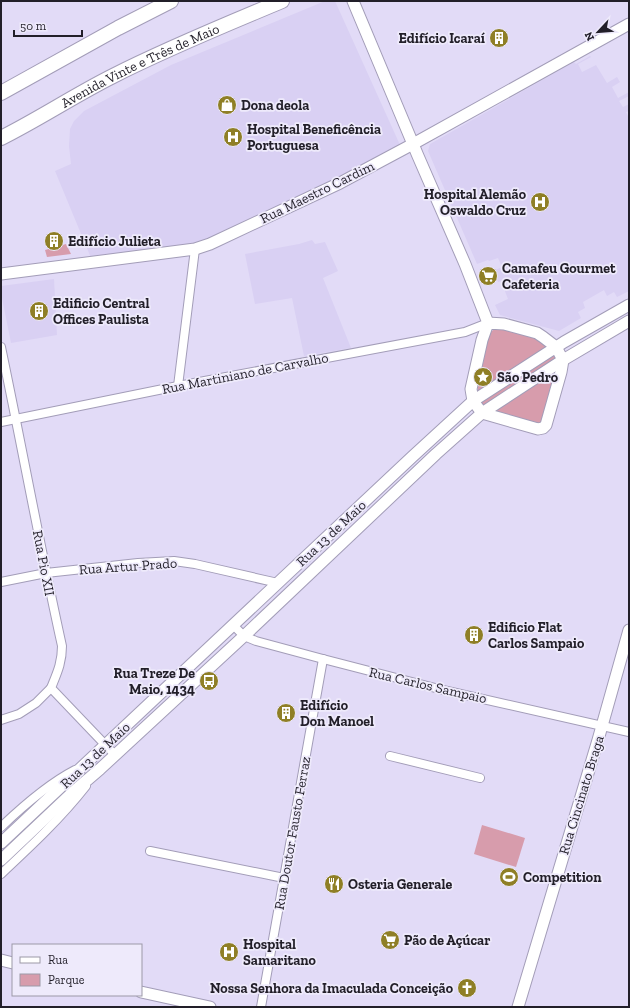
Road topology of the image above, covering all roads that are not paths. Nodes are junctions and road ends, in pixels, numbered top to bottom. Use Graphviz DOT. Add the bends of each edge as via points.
graph roads {
  1 [pos="171,1"];
  2 [pos="282,1"];
  3 [pos="353,1"];
  4 [pos="629,24"];
  5 [pos="1,93"];
  6 [pos="1,138"];
  7 [pos="414,144"];
  8 [pos="195,249"];
  9 [pos="1,274"];
  10 [pos="629,305"];
  11 [pos="629,321"];
  12 [pos="488,323"];
  13 [pos="1,347"];
  14 [pos="556,347"];
  15 [pos="563,360"];
  16 [pos="178,386"];
  17 [pos="473,401"];
  18 [pos="482,413"];
  19 [pos="16,418"];
  20 [pos="1,422"];
  21 [pos="46,573"];
  22 [pos="1,582"];
  23 [pos="278,583"];
  24 [pos="233,625"];
  25 [pos="629,630"];
  26 [pos="244,636"];
  27 [pos="323,660"];
  28 [pos="51,688"];
  29 [pos="1,720"];
  30 [pos="602,725"];
  31 [pos="629,732"];
  32 [pos="106,745"];
  33 [pos="115,755"];
  34 [pos="390,756"];
  35 [pos="85,765"];
  36 [pos="100,769"];
  37 [pos="480,778"];
  38 [pos="1,827"];
  39 [pos="1,843"];
  40 [pos="150,851"];
  41 [pos="1,860"];
  42 [pos="1,874"];
  43 [pos="284,878"];
  44 [pos="1,960"];
  45 [pos="12,963"];
  46 [pos="142,992"];
  47 [pos="210,1007"];
  48 [pos="261,1007"];
  49 [pos="518,1007"];
  1 -- 5 [label="highway"];
  2 -- 6 [label="highway, Avenida Vinte e Três de Maio" via="192,38 111,77"];
  3 -- 7 [label="main road"];
  4 -- 7 [label="main road, Rua Maestro Cardim"];
  7 -- 8 [label="main road, Rua Maestro Cardim" via="340,183"];
  7 -- 12 [label="main road"];
  8 -- 9 [label="main road, Rua Maestro Cardim"];
  8 -- 16 [label="street"];
  10 -- 14 [label="main road, Rua 13 de Maio"];
  11 -- 15 [label="main road, Rua 13 de Maio"];
  12 -- 14 [label="main road" via="504,324 537,334"];
  12 -- 16 [label="street, Rua Martiniano de Carvalho" via="465,332"];
  12 -- 17 [label="main road" via="471,389"];
  13 -- 19 [label="street, Rua Pio XII"];
  14 -- 15 [label="main road"];
  14 -- 17 [label="main road, Rua 13 de Maio"];
  15 -- 18 [label="main road, Rua 13 de Maio"];
  15 -- 18 [label="main road" via="546,425 543,428 538,429"];
  16 -- 19 [label="street, Rua Martiniano de Carvalho"];
  17 -- 18 [label="main road"];
  17 -- 23 [label="main road, Rua 13 de Maio"];
  18 -- 26 [label="main road, Rua 13 de Maio"];
  19 -- 20 [label="street, Rua Martiniano de Carvalho"];
  19 -- 21 [label="street, Rua Pio XII"];
  21 -- 22 [label="street, Rua Artur Prado"];
  21 -- 23 [label="street, Rua Artur Prado" via="174,561"];
  21 -- 28 [label="street, Rua Pio XII" via="62,646 61,662"];
  23 -- 24 [label="main road, Rua 13 de Maio"];
  24 -- 26 [label="street, Rua Carlos Sampaio"];
  24 -- 32 [label="main road, Rua 13 de Maio"];
  25 -- 30 [label="main road, Rua Cincinato Braga"];
  26 -- 27 [label="street, Rua Carlos Sampaio"];
  26 -- 33 [label="main road, Rua 13 de Maio"];
  27 -- 30 [label="street, Rua Carlos Sampaio"];
  27 -- 43 [label="street, Rua Doutor Fausto Ferraz"];
  28 -- 29 [label="street" via="36,704"];
  28 -- 32 [label="street"];
  30 -- 31 [label="street, Rua Carlos Sampaio"];
  30 -- 49 [label="main road, Rua Cincinato Braga"];
  32 -- 33 [label="street"];
  32 -- 35 [label="main road, Rua 13 de Maio"];
  33 -- 36 [label="main road, Rua 13 de Maio"];
  34 -- 37 [label="street"];
  35 -- 38 [label="street" via="66,774 20,808"];
  35 -- 39 [label="main road, Rua 13 de Maio"];
  36 -- 41 [label="main road, Rua 13 de Maio"];
  36 -- 42 [label="street" via="70,806"];
  40 -- 43 [label="street"];
  43 -- 48 [label="street, Rua Doutor Fausto Ferraz"];
  44 -- 45 [label="main road"];
  46 -- 47 [label="main road"];
}
